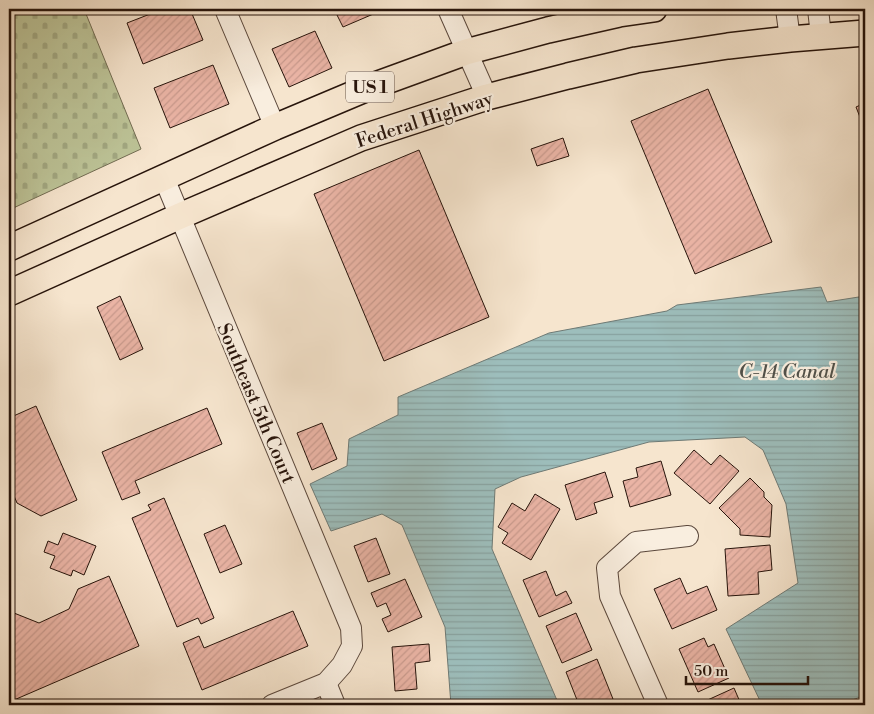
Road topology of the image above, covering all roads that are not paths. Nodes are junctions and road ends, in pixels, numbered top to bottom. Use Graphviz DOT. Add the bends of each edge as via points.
graph roads {
  1 [pos="225,9"];
  2 [pos="448,9"];
  3 [pos="654,9"];
  4 [pos="786,9"];
  5 [pos="818,9"];
  6 [pos="865,32"];
  7 [pos="821,36"];
  8 [pos="790,39"];
  9 [pos="466,52"];
  10 [pos="487,97"];
  11 [pos="275,127"];
  12 [pos="164,178"];
  13 [pos="180,216"];
  14 [pos="9,248"];
  15 [pos="9,294"];
  16 [pos="688,536"];
  17 [pos="326,683"];
  18 [pos="272,705"];
  19 [pos="335,705"];
  20 [pos="658,705"];
  1 -- 11 [label="street"];
  2 -- 9 [label="street"];
  3 -- 9 [label="main road, US 1" via="548,30"];
  4 -- 8 [label="street"];
  5 -- 7 [label="street"];
  6 -- 7 [label="main road, Federal Highway / US 1"];
  7 -- 8 [label="main road, Federal Highway / US 1"];
  8 -- 10 [label="main road, Federal Highway / US 1" via="636,60"];
  9 -- 10 [label="street"];
  9 -- 11 [label="main road, US 1" via="370,87"];
  10 -- 13 [label="main road, Federal Highway / US 1" via="361,138"];
  11 -- 12 [label="main road, US 1"];
  12 -- 13 [label="street, Southeast 5th Court"];
  12 -- 14 [label="main road, US 1"];
  13 -- 15 [label="main road, Federal Highway / US 1"];
  13 -- 17 [label="street, Southeast 5th Court" via="351,628 352,646 342,665"];
  16 -- 20 [label="street" via="636,542 608,568 610,596"];
  17 -- 18 [label="street"];
  17 -- 19 [label="street"];
}
